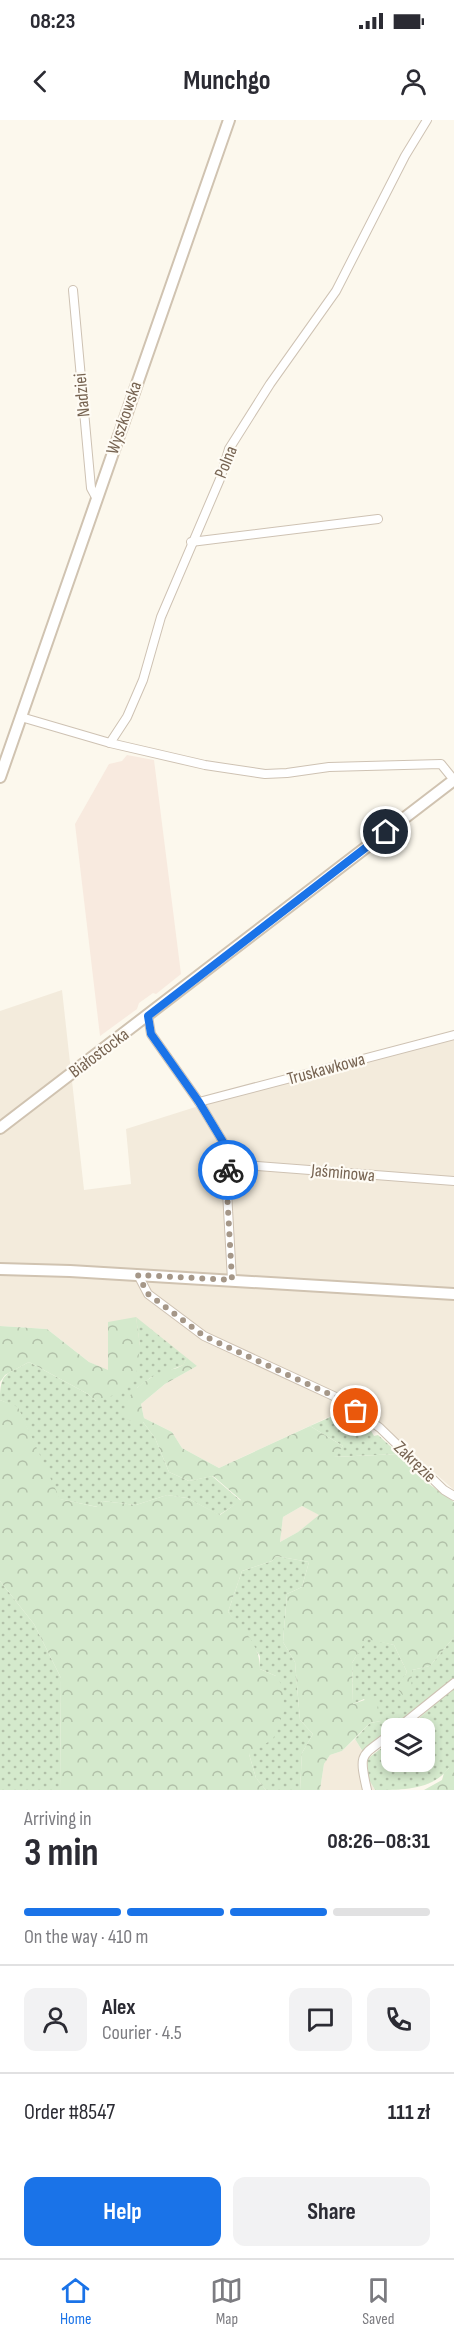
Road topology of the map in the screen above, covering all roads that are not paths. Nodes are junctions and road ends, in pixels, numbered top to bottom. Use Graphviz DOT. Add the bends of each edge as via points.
graph roads {
  1 [pos="229,120"];
  2 [pos="427,120"];
  3 [pos="73,290"];
  4 [pos="97,499"];
  5 [pos="378,519"];
  6 [pos="191,542"];
  7 [pos="21,717"];
  8 [pos="110,743"];
  9 [pos="0,777"];
  10 [pos="454,780"];
  11 [pos="148,1016"];
  12 [pos="454,1035"];
  13 [pos="199,1102"];
  14 [pos="0,1128"];
  15 [pos="234,1160"];
  16 [pos="454,1181"];
  17 [pos="0,1269"];
  18 [pos="138,1275"];
  19 [pos="232,1280"];
  20 [pos="454,1294"];
  21 [pos="454,1496"];
  22 [pos="454,1683"];
  23 [pos="410,1718"];
  24 [pos="381,1742"];
  25 [pos="368,1790"];
  1 -- 4 [label="street, Wyszkowska"];
  2 -- 6 [label="street, Polna" via="336,291 230,449"];
  3 -- 4 [label="street, Nadziei" via="91,488"];
  4 -- 7 [label="street, Wyszkowska"];
  5 -- 6 [label="street"];
  6 -- 8 [label="street, Polna" via="161,617 143,680"];
  7 -- 8 [label="street"];
  7 -- 9 [label="street, Wyszkowska"];
  8 -- 10 [label="street" via="265,774 329,767 441,764"];
  10 -- 11 [label="street, Białostocka"];
  11 -- 13 [label="street" via="151,1034"];
  11 -- 14 [label="street, Białostocka"];
  12 -- 13 [label="street, Truskawkowa"];
  13 -- 15 [label="street"];
  15 -- 16 [label="street, Jaśminowa" via="244,1165"];
  15 -- 19 [label="street" via="226,1174"];
  17 -- 18 [label="street"];
  18 -- 19 [label="street"];
  18 -- 21 [label="street, Zakręzie" via="148,1294 204,1336 340,1399 380,1428"];
  19 -- 20 [label="street"];
  22 -- 23 [label="street"];
  24 -- 25 [label="street" via="361,1762"];
}
